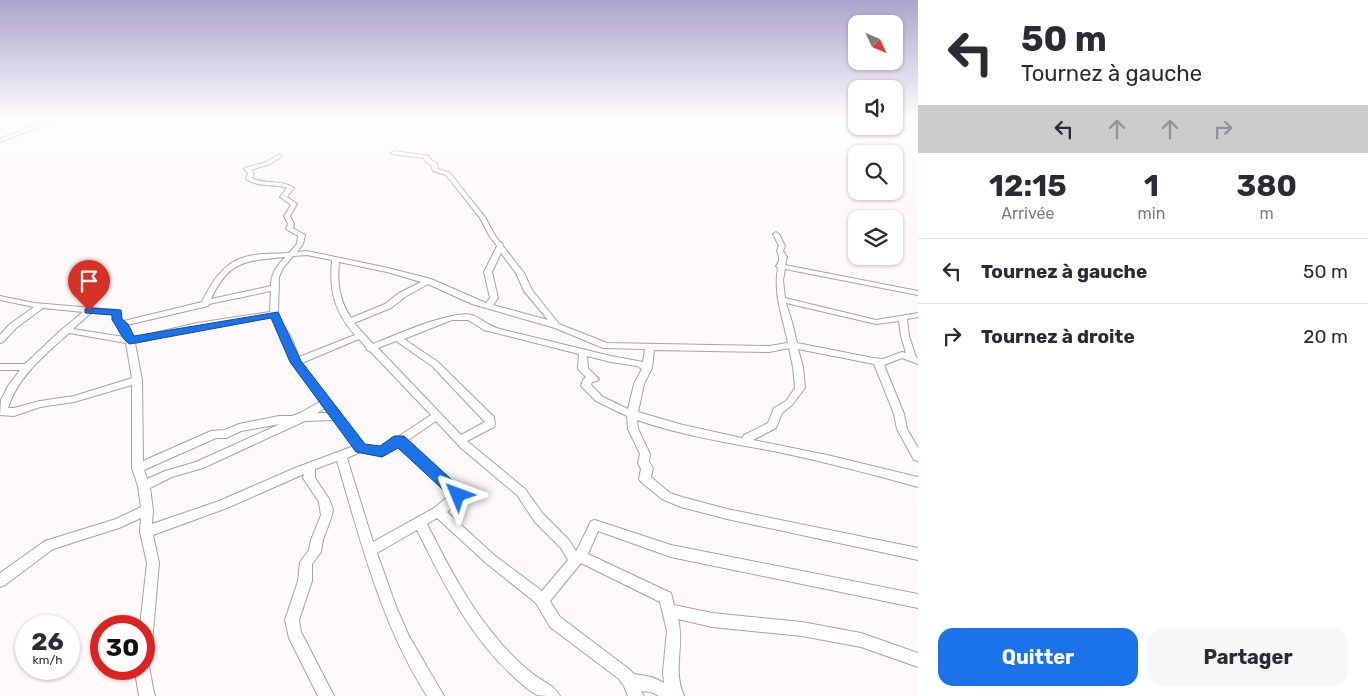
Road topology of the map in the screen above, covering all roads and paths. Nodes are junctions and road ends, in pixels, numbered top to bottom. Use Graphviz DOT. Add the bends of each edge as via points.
graph roads {
  1 [pos="394,153"];
  2 [pos="279,156"];
  3 [pos="776,234"];
  4 [pos="500,244"];
  5 [pos="290,256"];
  6 [pos="336,259"];
  7 [pos="780,266"];
  8 [pos="428,281"];
  9 [pos="274,288"];
  10 [pos="918,293"];
  11 [pos="0,298"];
  12 [pos="782,300"];
  13 [pos="207,302"];
  14 [pos="41,306"];
  15 [pos="488,306"];
  16 [pos="89,311"];
  17 [pos="275,314"];
  18 [pos="918,315"];
  19 [pos="903,318"];
  20 [pos="348,322"];
  21 [pos="122,324"];
  22 [pos="558,326"];
  23 [pos="67,330"];
  24 [pos="359,336"];
  25 [pos="397,338"];
  26 [pos="0,340"];
  27 [pos="130,341"];
  28 [pos="793,345"];
  29 [pos="650,346"];
  30 [pos="370,348"];
  31 [pos="583,352"];
  32 [pos="915,360"];
  33 [pos="296,362"];
  34 [pos="878,362"];
  35 [pos="0,367"];
  36 [pos="29,367"];
  37 [pos="647,368"];
  38 [pos="137,380"];
  39 [pos="328,402"];
  40 [pos="1,409"];
  41 [pos="632,415"];
  42 [pos="338,416"];
  43 [pos="437,416"];
  44 [pos="399,440"];
  45 [pos="460,440"];
  46 [pos="744,443"];
  47 [pos="914,447"];
  48 [pos="361,448"];
  49 [pos="340,457"];
  50 [pos="918,457"];
  51 [pos="310,467"];
  52 [pos="138,468"];
  53 [pos="918,482"];
  54 [pos="144,486"];
  55 [pos="147,510"];
  56 [pos="438,511"];
  57 [pos="420,523"];
  58 [pos="146,532"];
  59 [pos="371,550"];
  60 [pos="918,554"];
  61 [pos="577,559"];
  62 [pos="0,581"];
  63 [pos="543,600"];
  64 [pos="918,602"];
  65 [pos="669,610"];
  66 [pos="148,615"];
  67 [pos="918,660"];
  68 [pos="143,680"];
  69 [pos="630,681"];
  70 [pos="322,692"];
  71 [pos="675,695"];
  72 [pos="147,696"];
  73 [pos="436,696"];
  74 [pos="552,696"];
  75 [pos="636,696"];
  1 -- 4 [label="street" via="427,157 435,170 448,174"];
  2 -- 5 [label="street" via="247,170 254,182 282,184 291,189 283,196 294,204 287,216 289,229 302,235 300,244"];
  3 -- 7 [label="street" via="782,246"];
  4 -- 15 [label="street" via="488,272 494,298"];
  4 -- 22 [label="street" via="520,272 528,291"];
  5 -- 6 [label="street" via="306,253"];
  5 -- 9 [label="street" via="278,272"];
  5 -- 13 [label="street" via="246,260 230,268 214,286"];
  6 -- 8 [label="street"];
  6 -- 20 [label="street" via="333,286"];
  7 -- 10 [label="street"];
  7 -- 12 [label="street"];
  8 -- 15 [label="street"];
  8 -- 20 [label="street" via="388,306"];
  9 -- 13 [label="street"];
  9 -- 17 [label="street"];
  11 -- 14 [label="street"];
  12 -- 19 [label="street" via="876,322"];
  12 -- 28 [label="street"];
  13 -- 21 [label="street" via="187,310"];
  14 -- 16 [label="street"];
  14 -- 26 [label="street"];
  15 -- 22 [label="street"];
  16 -- 21 [label="street" via="116,312 117,320"];
  16 -- 23 [label="street" via="63,333"];
  17 -- 27 [label="street"];
  17 -- 33 [label="street"];
  18 -- 19 [label="street"];
  19 -- 32 [label="street" via="905,336"];
  20 -- 24 [label="street"];
  21 -- 27 [label="street"];
  22 -- 29 [label="street" via="606,346"];
  23 -- 27 [label="street"];
  23 -- 36 [label="street"];
  24 -- 30 [label="street"];
  24 -- 33 [label="street"];
  25 -- 30 [label="street"];
  25 -- 31 [label="street" via="451,318 470,317 492,330"];
  25 -- 45 [label="street" via="435,364 490,420 490,424"];
  27 -- 38 [label="street"];
  28 -- 29 [label="street" via="769,349"];
  28 -- 34 [label="street"];
  28 -- 46 [label="street" via="799,390 778,411 772,425"];
  29 -- 37 [label="street"];
  30 -- 43 [label="street"];
  31 -- 37 [label="street" via="639,363"];
  31 -- 41 [label="street" via="583,369 594,379 588,380 586,386 591,395"];
  32 -- 34 [label="street" via="902,356"];
  33 -- 39 [label="street"];
  34 -- 47 [label="street"];
  35 -- 36 [label="street"];
  36 -- 40 [label="street" via="11,388"];
  37 -- 41 [label="street" via="639,384"];
  38 -- 40 [label="street" via="74,399 14,412 2,412"];
  38 -- 52 [label="street"];
  39 -- 42 [label="street"];
  39 -- 52 [label="street" via="292,420 215,434"];
  41 -- 46 [label="street"];
  41 -- 60 [label="street" via="633,429 645,454 645,479 672,499 726,514"];
  42 -- 48 [label="street"];
  42 -- 54 [label="street" via="304,417"];
  43 -- 44 [label="street"];
  43 -- 45 [label="street"];
  44 -- 48 [label="street" via="382,452"];
  44 -- 56 [label="street" via="458,492"];
  45 -- 61 [label="street" via="521,492"];
  46 -- 53 [label="street"];
  47 -- 50 [label="street"];
  48 -- 49 [label="street"];
  49 -- 51 [label="street"];
  49 -- 59 [label="street"];
  51 -- 58 [label="street" via="223,505"];
  51 -- 70 [label="street" via="309,478 325,501 326,516 314,544 314,552 306,562 304,581 292,620 294,632"];
  52 -- 54 [label="street"];
  54 -- 55 [label="street"];
  55 -- 58 [label="street"];
  55 -- 62 [label="street" via="120,523 49,545"];
  56 -- 57 [label="street"];
  56 -- 63 [label="street" via="490,559"];
  57 -- 59 [label="street"];
  57 -- 74 [label="street" via="446,575 482,634 498,653"];
  58 -- 66 [label="street" via="153,563"];
  59 -- 73 [label="street" via="409,654"];
  61 -- 63 [label="street"];
  61 -- 64 [label="street" via="589,542 595,525 671,551"];
  61 -- 65 [label="street" via="666,598"];
  63 -- 69 [label="street" via="555,622"];
  65 -- 67 [label="street" via="712,620 802,628 860,640"];
  65 -- 71 [label="street" via="674,631 670,672"];
  68 -- 72 [label="street"];
  69 -- 71 [label="street" via="652,685"];
  69 -- 75 [label="street"];
}
